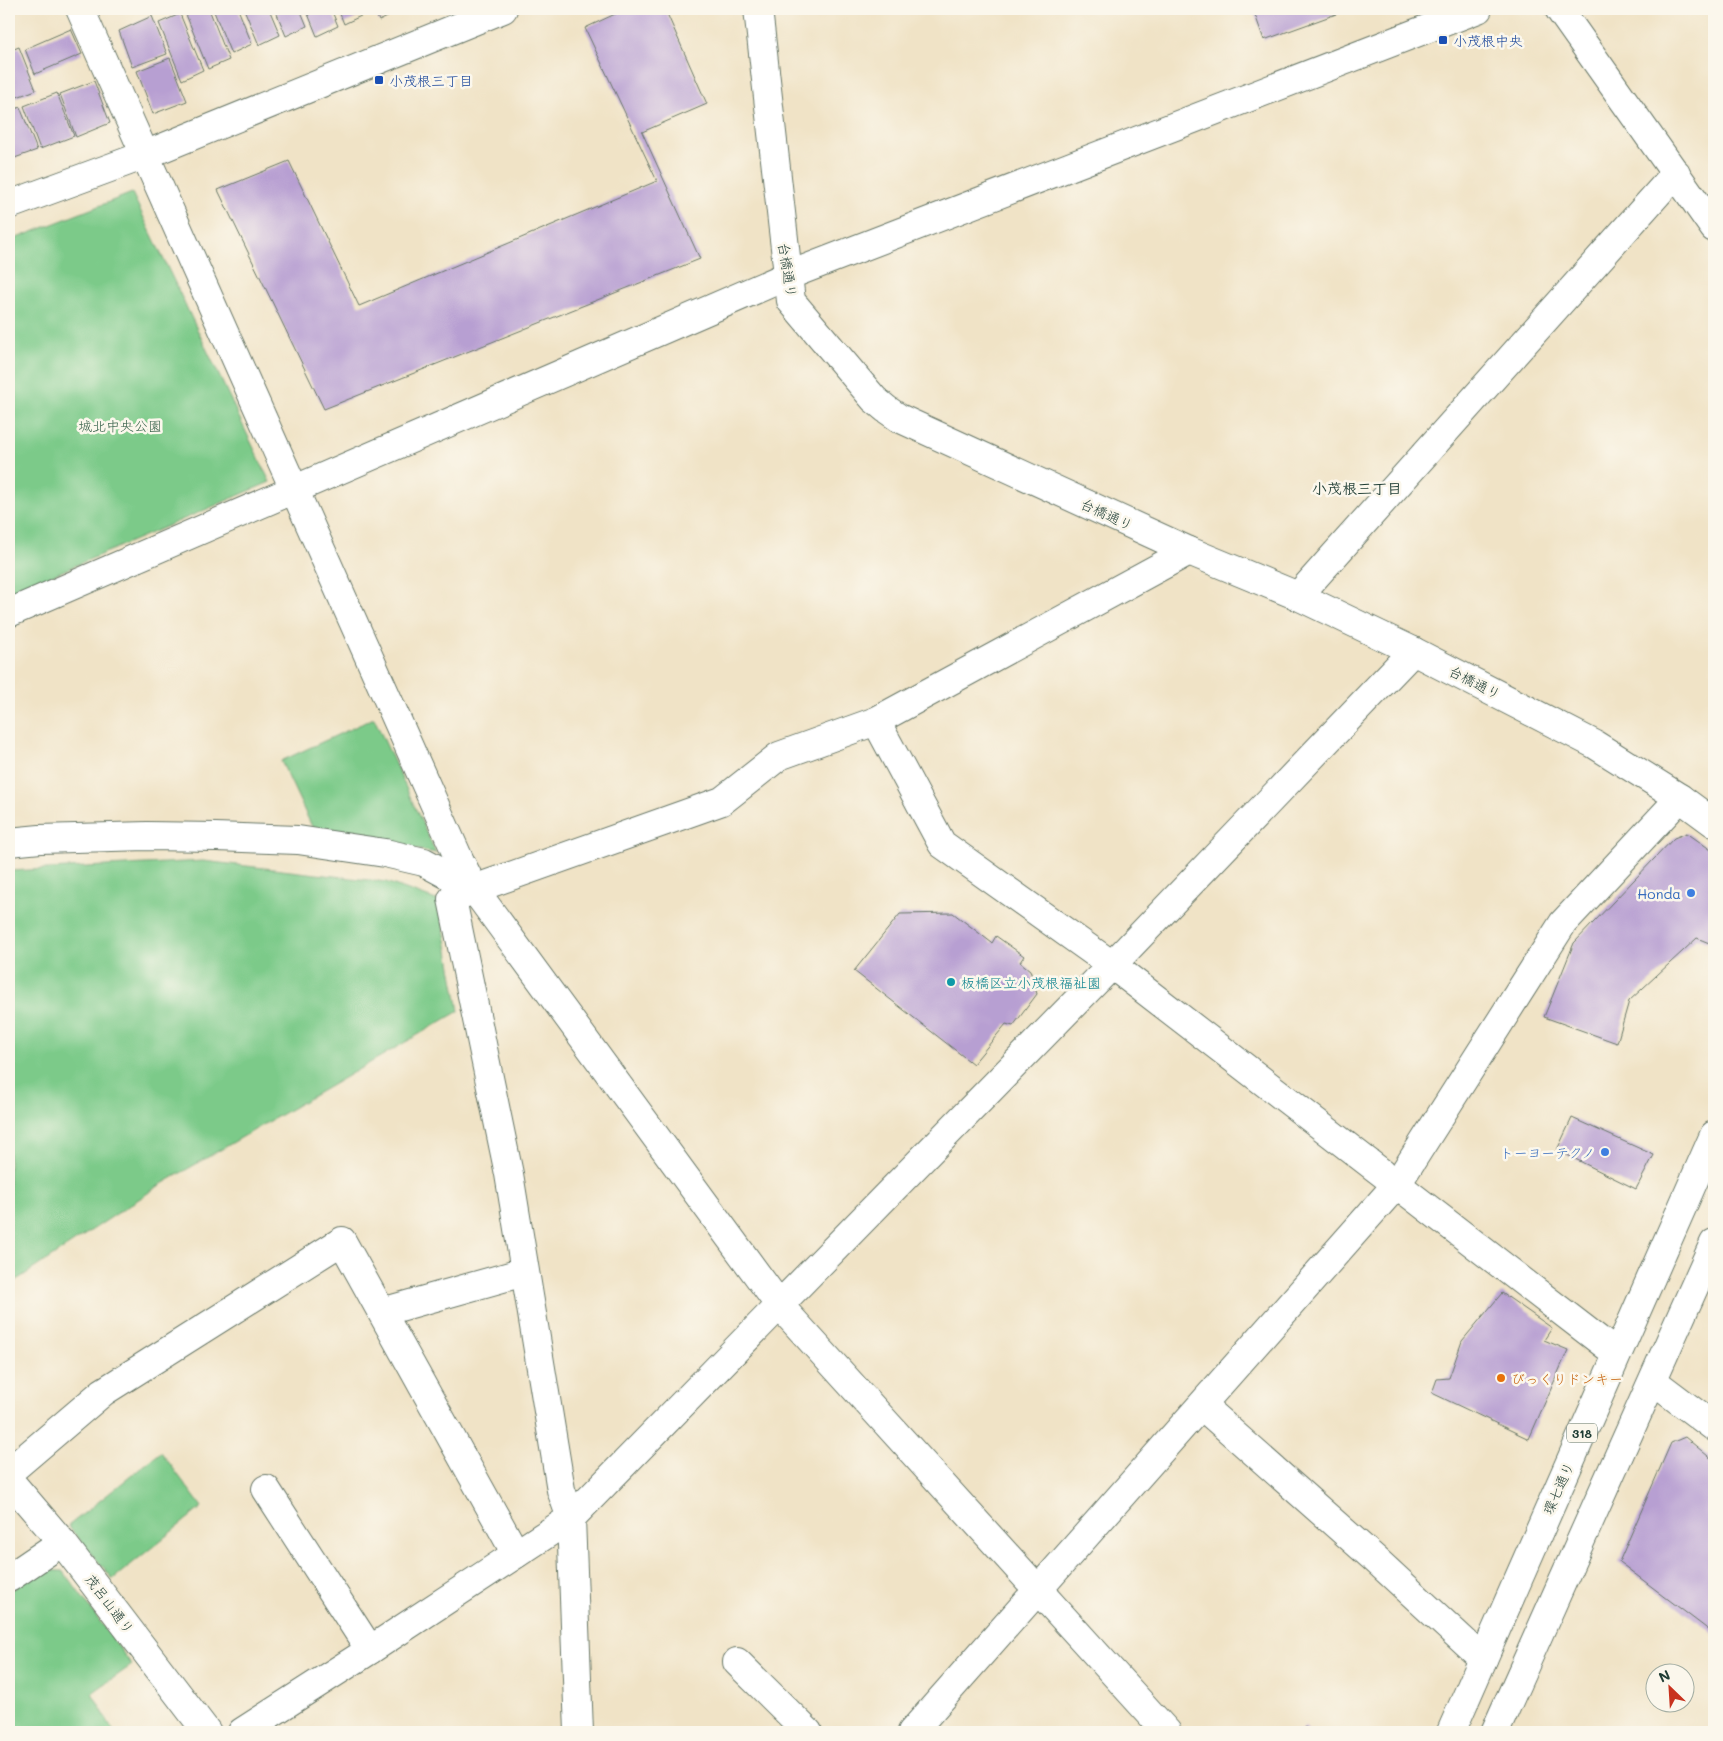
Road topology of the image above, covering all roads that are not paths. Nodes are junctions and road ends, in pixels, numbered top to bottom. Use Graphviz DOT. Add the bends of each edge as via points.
graph roads {
  1 [pos="80,9"];
  2 [pos="503,9"];
  3 [pos="758,9"];
  4 [pos="1478,9"];
  5 [pos="1559,9"];
  6 [pos="145,155"];
  7 [pos="1676,173"];
  8 [pos="9,205"];
  9 [pos="1714,228"];
  10 [pos="787,276"];
  11 [pos="294,489"];
  12 [pos="1189,551"];
  13 [pos="1298,596"];
  14 [pos="9,613"];
  15 [pos="1413,650"];
  16 [pos="876,721"];
  17 [pos="1680,798"];
  18 [pos="1714,823"];
  19 [pos="9,842"];
  20 [pos="474,889"];
  21 [pos="1112,965"];
  22 [pos="1714,1135"];
  23 [pos="1397,1184"];
  24 [pos="1714,1243"];
  25 [pos="524,1272"];
  26 [pos="780,1306"];
  27 [pos="382,1312"];
  28 [pos="1616,1354"];
  29 [pos="1654,1381"];
  30 [pos="1202,1406"];
  31 [pos="1714,1427"];
  32 [pos="9,1472"];
  33 [pos="9,1480"];
  34 [pos="266,1489"];
  35 [pos="571,1518"];
  36 [pos="62,1542"];
  37 [pos="516,1554"];
  38 [pos="9,1578"];
  39 [pos="1039,1590"];
  40 [pos="370,1650"];
  41 [pos="1483,1659"];
  42 [pos="737,1662"];
  43 [pos="207,1732"];
  44 [pos="242,1732"];
  45 [pos="579,1732"];
  46 [pos="808,1732"];
  47 [pos="912,1732"];
  48 [pos="1167,1732"];
  49 [pos="1451,1732"];
  50 [pos="1495,1732"];
  1 -- 6 [label="street"];
  2 -- 6 [label="street"];
  3 -- 10 [label="street, 台橋通り"];
  4 -- 10 [label="street"];
  5 -- 7 [label="street"];
  6 -- 8 [label="street"];
  6 -- 11 [label="street"];
  7 -- 9 [label="street"];
  7 -- 13 [label="street"];
  10 -- 11 [label="street"];
  10 -- 12 [label="street, 台橋通り" via="790,301 874,399 899,418"];
  11 -- 14 [label="street"];
  11 -- 20 [label="street"];
  12 -- 13 [label="street, 台橋通り"];
  12 -- 16 [label="street"];
  13 -- 15 [label="street, 台橋通り"];
  15 -- 17 [label="street, 台橋通り" via="1594,744"];
  15 -- 21 [label="street"];
  16 -- 20 [label="street" via="779,756 722,801"];
  16 -- 21 [label="street" via="942,844"];
  17 -- 18 [label="street, 台橋通り"];
  17 -- 23 [label="street" via="1563,923"];
  19 -- 20 [label="street" via="148,836 298,840 424,862"];
  20 -- 25 [label="street" via="452,899 508,1174"];
  20 -- 26 [label="street"];
  21 -- 23 [label="street"];
  21 -- 26 [label="street"];
  22 -- 28 [label="street, 環七通り / 318"];
  23 -- 28 [label="street"];
  23 -- 30 [label="street"];
  24 -- 29 [label="street"];
  25 -- 27 [label="street"];
  25 -- 35 [label="street" via="561,1490"];
  26 -- 35 [label="street"];
  26 -- 39 [label="street"];
  27 -- 32 [label="street" via="342,1241 103,1392"];
  27 -- 37 [label="street"];
  28 -- 41 [label="street, 環七通り / 318"];
  29 -- 31 [label="street"];
  29 -- 50 [label="street"];
  30 -- 39 [label="street"];
  30 -- 41 [label="street"];
  33 -- 36 [label="street, 茂呂山通り"];
  34 -- 40 [label="street"];
  35 -- 37 [label="street"];
  35 -- 45 [label="street"];
  36 -- 38 [label="street"];
  36 -- 43 [label="street, 茂呂山通り"];
  37 -- 40 [label="street"];
  39 -- 47 [label="street"];
  39 -- 48 [label="street"];
  40 -- 44 [label="street"];
  41 -- 49 [label="street, 環七通り / 318"];
  42 -- 46 [label="street"];
}
